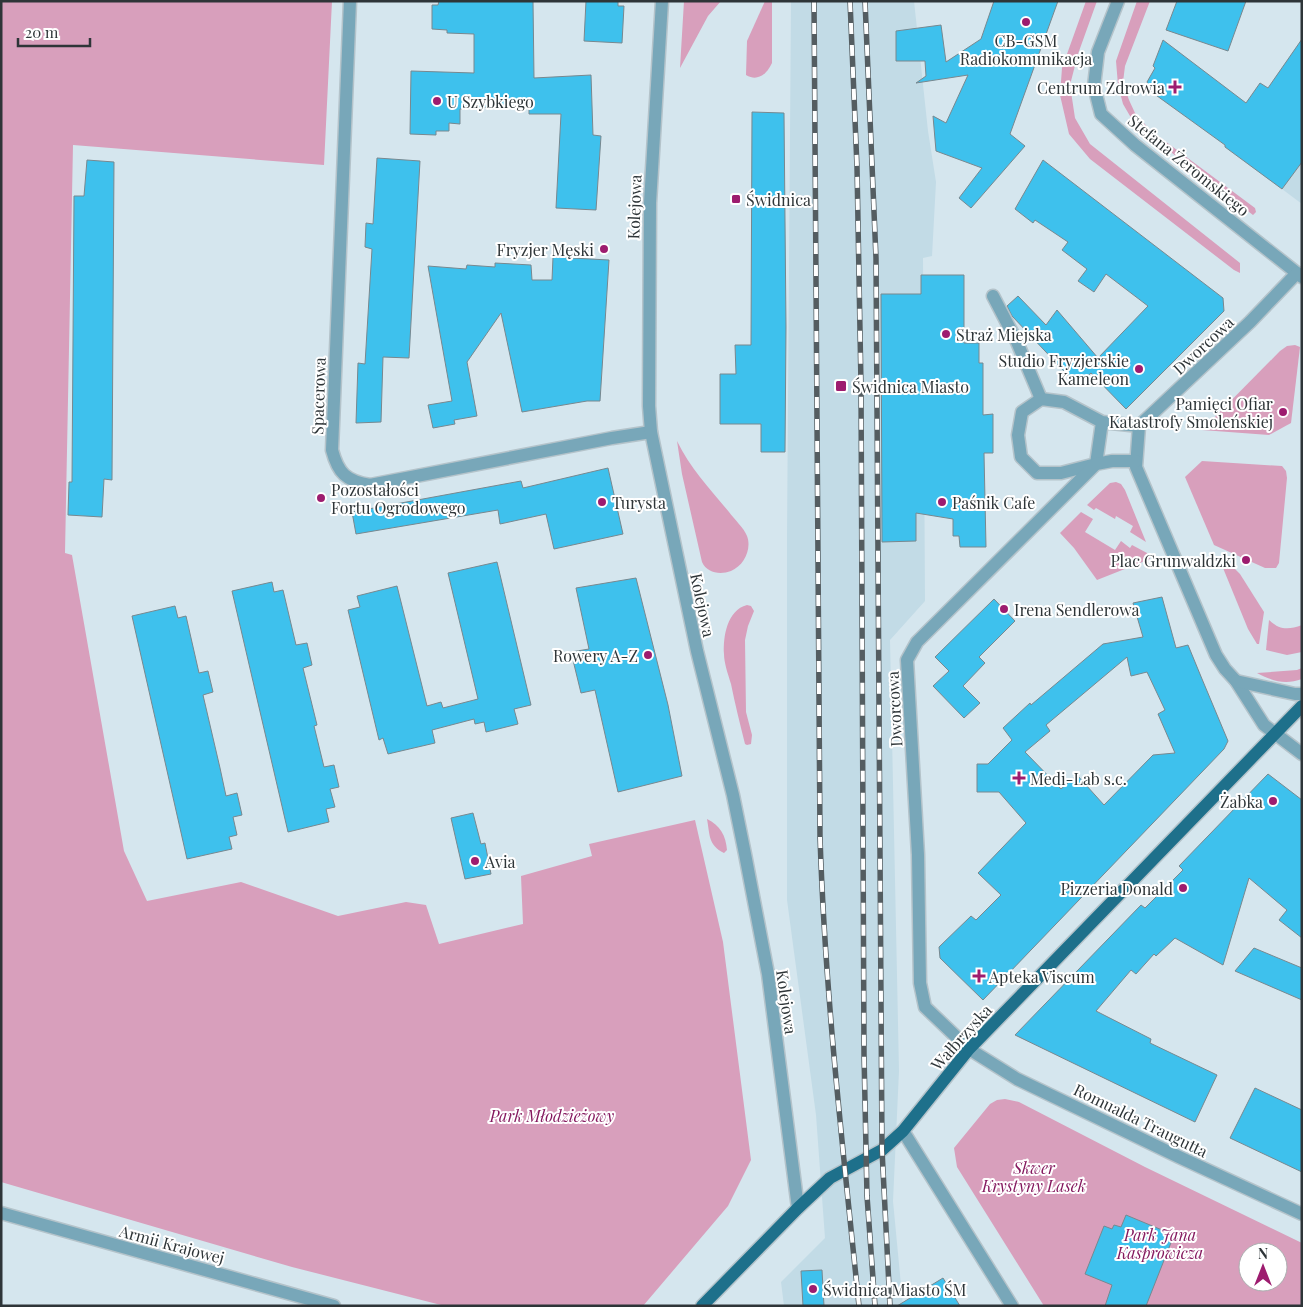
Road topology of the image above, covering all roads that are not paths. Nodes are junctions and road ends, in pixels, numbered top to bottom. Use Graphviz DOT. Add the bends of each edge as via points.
graph roads {
  1 [pos="350,1"];
  2 [pos="662,1"];
  3 [pos="1118,1"];
  4 [pos="1299,275"];
  5 [pos="993,296"];
  6 [pos="1041,399"];
  7 [pos="1102,422"];
  8 [pos="1139,426"];
  9 [pos="651,432"];
  10 [pos="1136,461"];
  11 [pos="1096,464"];
  12 [pos="1236,681"];
  13 [pos="1302,694"];
  14 [pos="1302,706"];
  15 [pos="1275,733"];
  16 [pos="1302,754"];
  17 [pos="969,1049"];
  18 [pos="903,1131"];
  19 [pos="798,1208"];
  20 [pos="1,1213"];
  21 [pos="1302,1214"];
  22 [pos="334,1306"];
  23 [pos="702,1306"];
  24 [pos="1012,1306"];
  1 -- 9 [label="street, Spacerowa" via="332,450 336,464 355,482 370,485"];
  2 -- 9 [label="street, Kolejowa" via="650,203"];
  3 -- 4 [label="street, Stefana Żeromskiego" via="1098,52 1094,86 1102,114 1135,145"];
  4 -- 8 [label="street, Dworcowa"];
  5 -- 6 [label="street"];
  6 -- 7 [label="street" via="1064,402"];
  6 -- 11 [label="street" via="1022,412 1018,435 1021,457 1037,473 1061,473"];
  7 -- 8 [label="street"];
  7 -- 11 [label="street"];
  8 -- 10 [label="street"];
  9 -- 19 [label="street, Kolejowa" via="695,643 749,872 768,974"];
  10 -- 11 [label="street"];
  10 -- 12 [label="street" via="1216,655"];
  11 -- 17 [label="street, Dworcowa" via="917,642 907,660 918,856 920,982 925,1007"];
  12 -- 13 [label="street"];
  12 -- 15 [label="street" via="1264,725"];
  14 -- 15 [label="main road"];
  15 -- 16 [label="street"];
  15 -- 17 [label="main road, Wałbrzyska"];
  17 -- 18 [label="main road, Wałbrzyska"];
  17 -- 21 [label="street, Romualda Traugutta" via="1017,1078"];
  18 -- 19 [label="main road, Wałbrzyska" via="882,1150 830,1178"];
  18 -- 24 [label="street"];
  19 -- 23 [label="main road, Wałbrzyska"];
  20 -- 22 [label="street, Armii Krajowej"];
}
